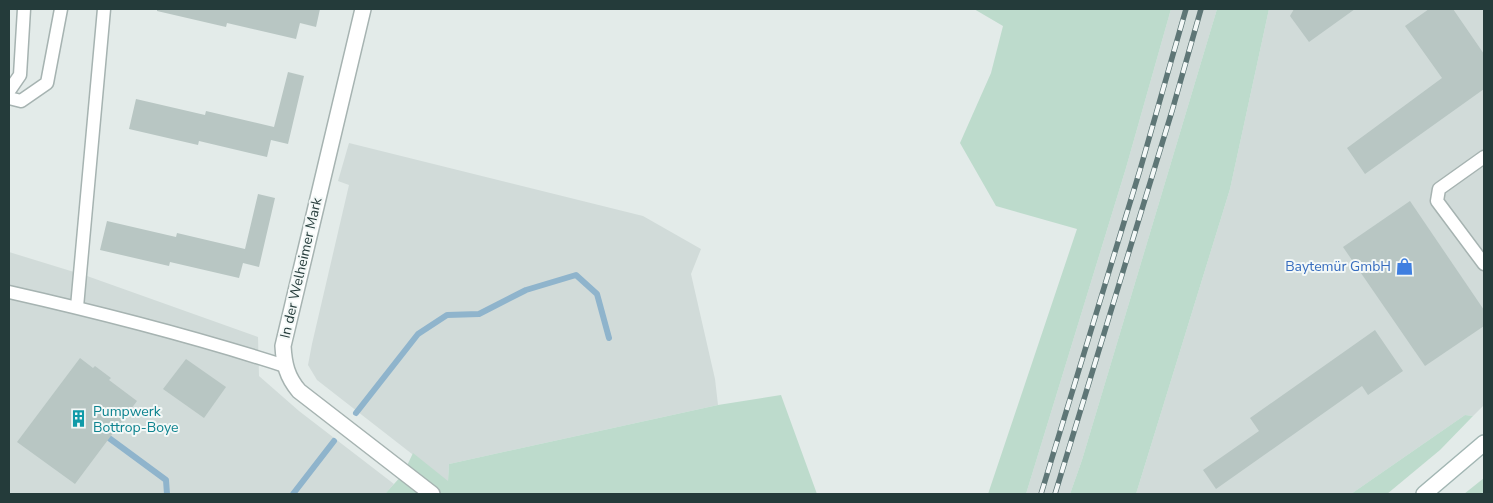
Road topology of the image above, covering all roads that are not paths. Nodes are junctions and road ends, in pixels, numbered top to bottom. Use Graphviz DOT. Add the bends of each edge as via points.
graph roads {
  1 [pos="24,9"];
  2 [pos="61,9"];
  3 [pos="104,9"];
  4 [pos="363,9"];
  5 [pos="9,91"];
  6 [pos="9,98"];
  7 [pos="1484,157"];
  8 [pos="1484,264"];
  9 [pos="9,292"];
  10 [pos="77,307"];
  11 [pos="285,366"];
  12 [pos="1484,443"];
  13 [pos="432,494"];
  14 [pos="1424,494"];
  1 -- 5 [label="lane" via="20,75"];
  2 -- 6 [label="lane" via="47,83 21,101"];
  3 -- 10 [label="lane"];
  4 -- 11 [label="street, In der Welheimer Mark" via="283,346"];
  7 -- 8 [label="lane" via="1439,189 1437,201"];
  9 -- 10 [label="lane"];
  10 -- 11 [label="lane"];
  11 -- 13 [label="street, In der Welheimer Mark" via="299,391"];
  12 -- 14 [label="street"];
}
